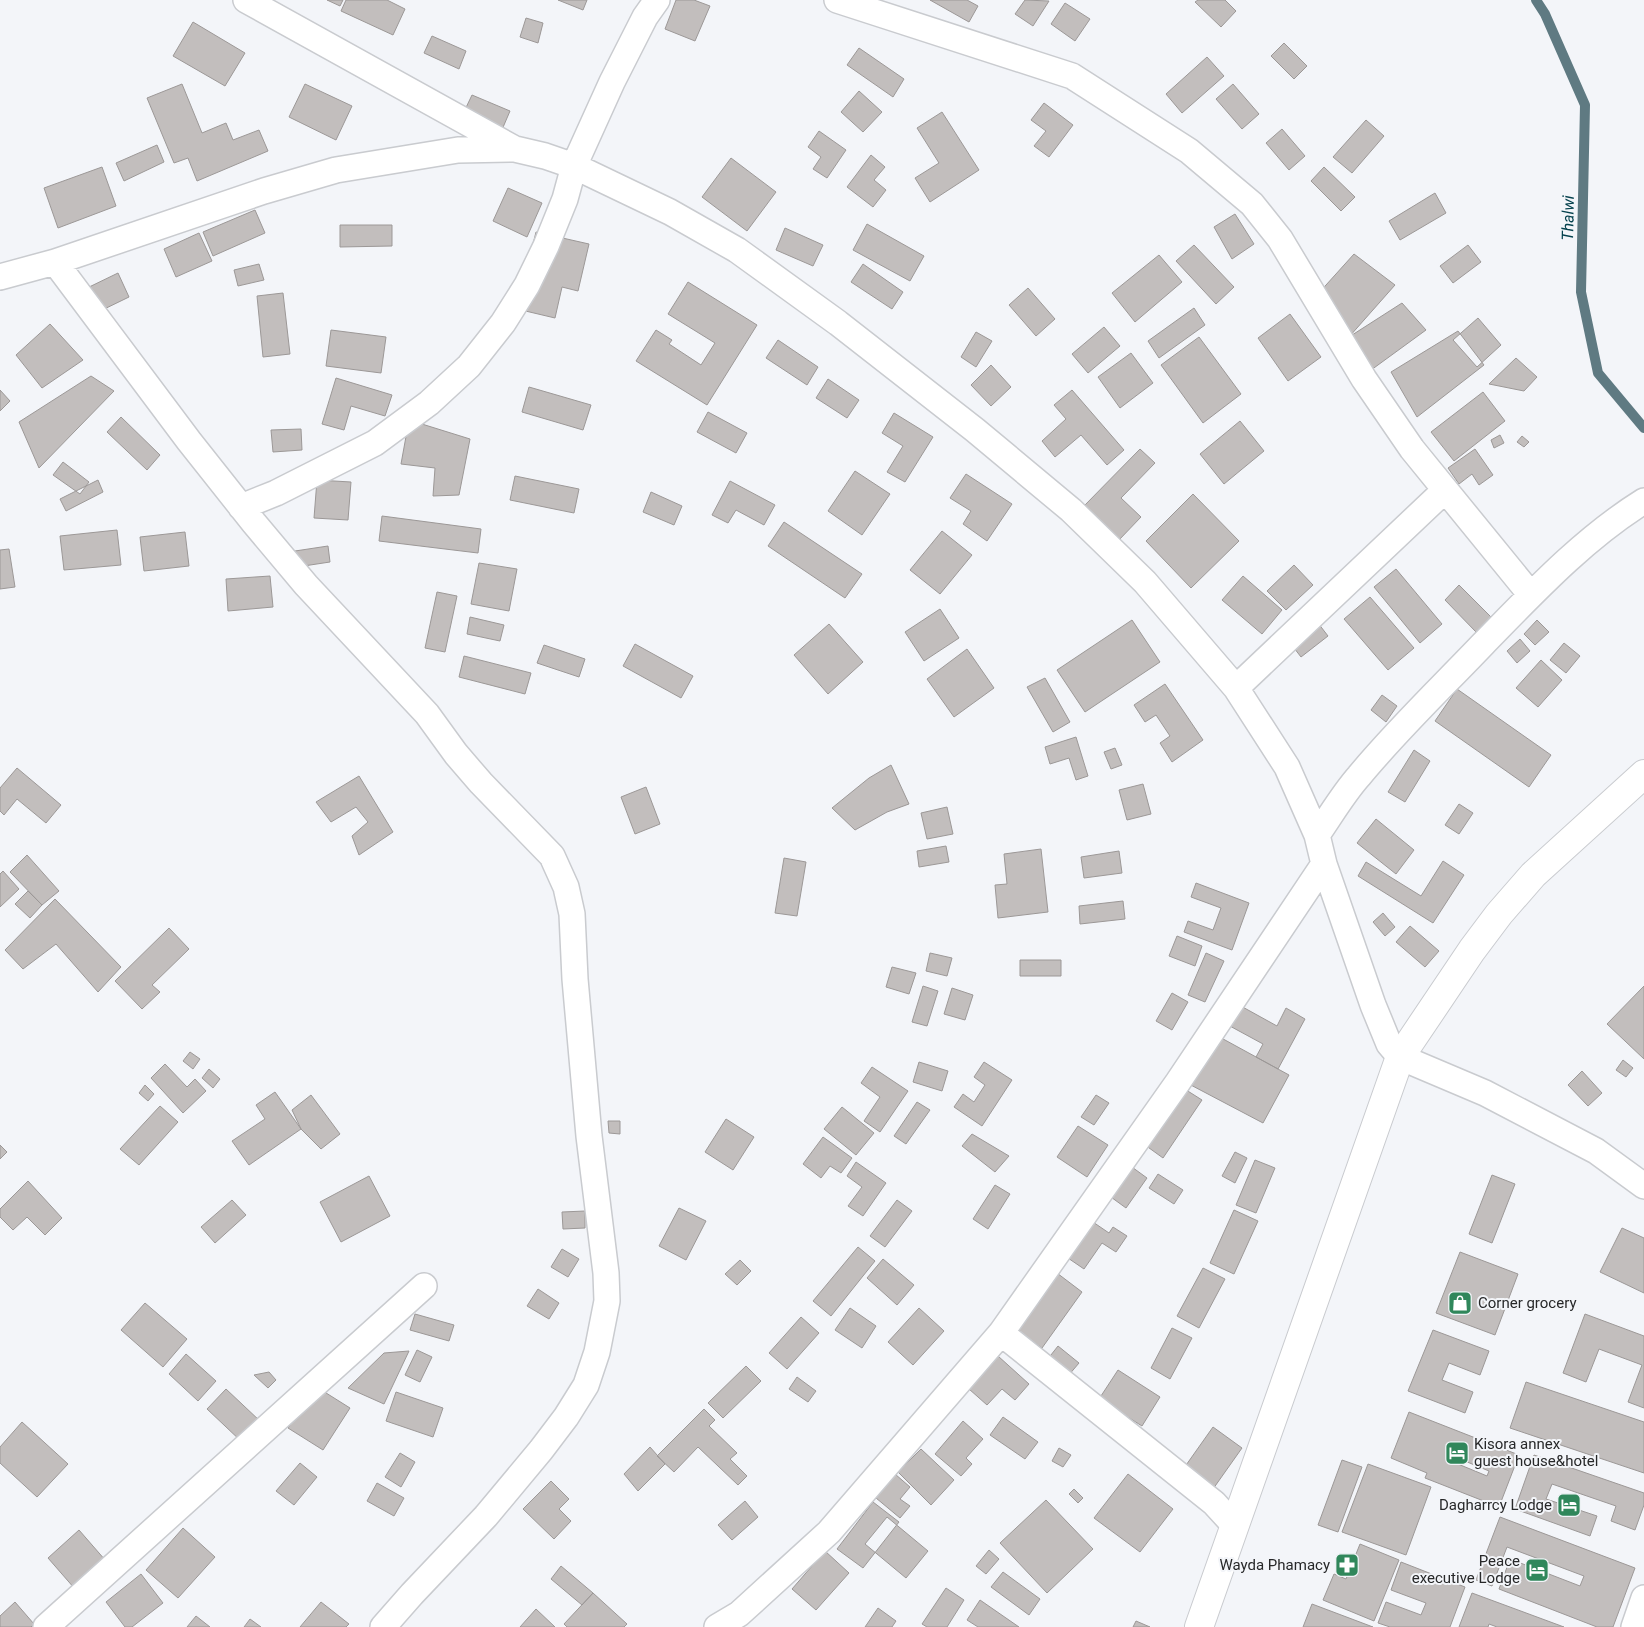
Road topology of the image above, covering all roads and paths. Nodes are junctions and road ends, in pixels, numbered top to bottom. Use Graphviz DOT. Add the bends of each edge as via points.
graph roads {
  1 [pos="246,0"];
  2 [pos="657,0"];
  3 [pos="837,0"];
  4 [pos="515,149"];
  5 [pos="574,166"];
  6 [pos="55,262"];
  7 [pos="0,277"];
  8 [pos="1444,491"];
  9 [pos="1644,501"];
  10 [pos="241,507"];
  11 [pos="1531,595"];
  12 [pos="1236,688"];
  13 [pos="1644,774"];
  14 [pos="1317,835"];
  15 [pos="1324,864"];
  16 [pos="1400,1057"];
  17 [pos="1644,1186"];
  18 [pos="424,1286"];
  19 [pos="1001,1333"];
  20 [pos="1235,1526"];
  21 [pos="1644,1598"];
  22 [pos="743,1621"];
  23 [pos="46,1627"];
  24 [pos="383,1627"];
  25 [pos="717,1627"];
  26 [pos="1199,1627"];
  27 [pos="1634,1627"];
  1 -- 4 [label="street"];
  2 -- 5 [label="street" via="612,82"];
  3 -- 8 [label="street" via="1072,76 1189,151 1252,204 1280,240 1364,379"];
  4 -- 5 [label="street"];
  4 -- 6 [label="street" via="458,150 336,170"];
  5 -- 10 [label="street" via="565,199 527,285 503,323 469,366 429,403 375,443"];
  5 -- 12 [label="street" via="670,212 737,250 838,322 976,430 1071,510 1145,582"];
  6 -- 7 [label="street"];
  6 -- 10 [label="street"];
  8 -- 11 [label="street"];
  8 -- 12 [label="street"];
  9 -- 11 [label="street" via="1593,539"];
  10 -- 24 [label="street" via="306,585 427,714 481,783 552,856 566,886 572,914 589,1136 606,1273 607,1302 597,1352 586,1385 541,1450 486,1516"];
  11 -- 14 [label="street" via="1364,770"];
  12 -- 14 [label="street" via="1287,767"];
  13 -- 16 [label="street" via="1533,875 1499,914"];
  14 -- 15 [label="street"];
  15 -- 16 [label="street" via="1373,1005 1389,1044"];
  15 -- 19 [label="street" via="1178,1082"];
  16 -- 17 [label="street" via="1485,1093 1596,1151"];
  16 -- 20 [label="street"];
  18 -- 23 [label="street"];
  19 -- 20 [label="street" via="1214,1503"];
  19 -- 22 [label="street" via="829,1532"];
  20 -- 26 [label="street"];
  21 -- 27 [label="street"];
  22 -- 25 [label="street"];
}
